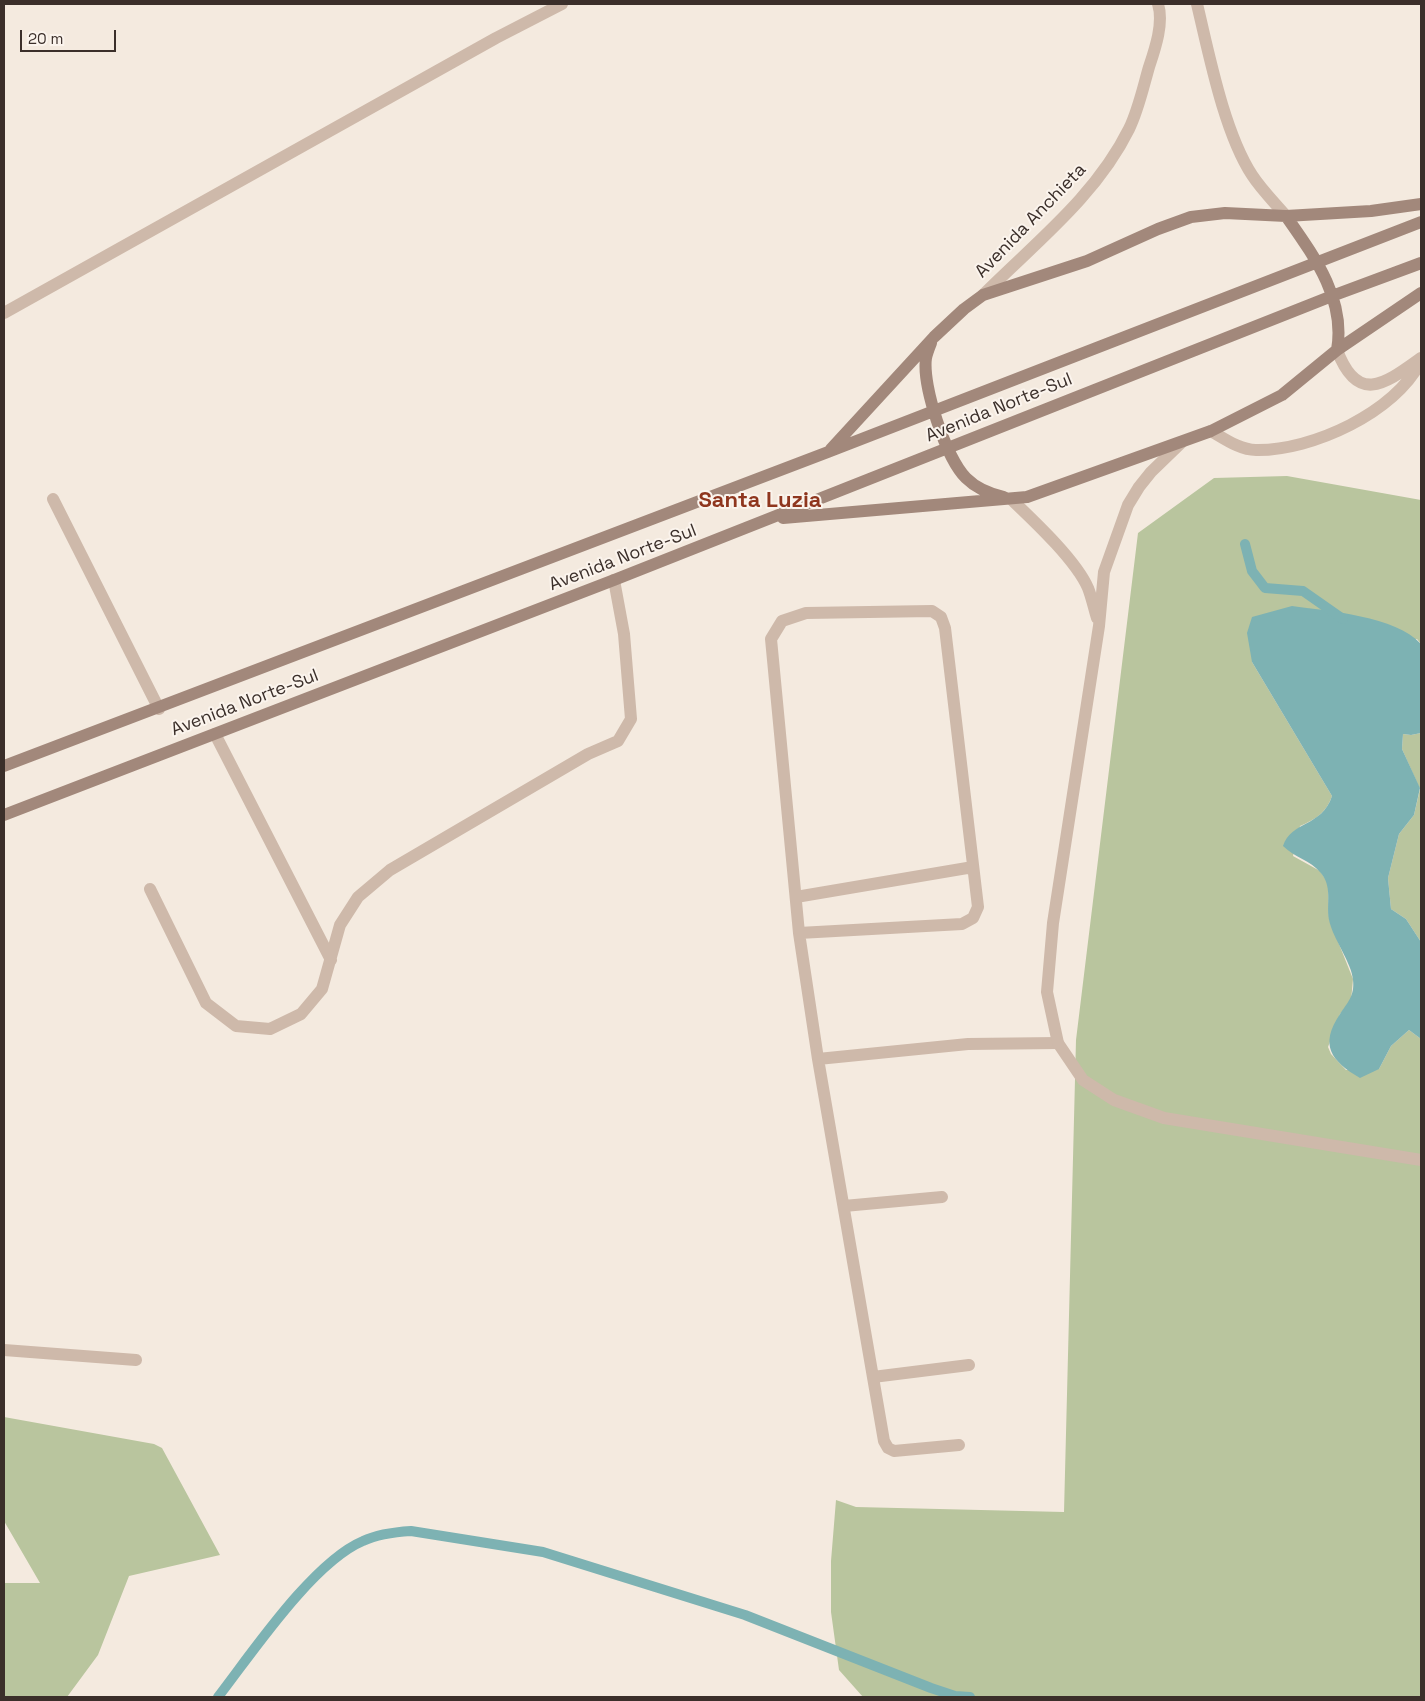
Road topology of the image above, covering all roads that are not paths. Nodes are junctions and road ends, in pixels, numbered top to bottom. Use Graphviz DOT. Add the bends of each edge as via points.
graph roads {
  1 [pos="562,4"];
  2 [pos="1158,4"];
  3 [pos="1197,4"];
  4 [pos="1421,204"];
  5 [pos="1286,216"];
  6 [pos="1421,222"];
  7 [pos="1318,262"];
  8 [pos="1421,263"];
  9 [pos="1421,293"];
  10 [pos="983,295"];
  11 [pos="1332,296"];
  12 [pos="4,313"];
  13 [pos="934,337"];
  14 [pos="1337,350"];
  15 [pos="1421,360"];
  16 [pos="933,410"];
  17 [pos="1211,431"];
  18 [pos="1182,442"];
  19 [pos="948,447"];
  20 [pos="828,452"];
  21 [pos="53,499"];
  22 [pos="1011,499"];
  23 [pos="770,519"];
  24 [pos="614,580"];
  25 [pos="1099,626"];
  26 [pos="159,708"];
  27 [pos="215,734"];
  28 [pos="4,766"];
  29 [pos="4,815"];
  30 [pos="973,866"];
  31 [pos="150,888"];
  32 [pos="796,898"];
  33 [pos="799,933"];
  34 [pos="331,960"];
  35 [pos="1058,1043"];
  36 [pos="818,1059"];
  37 [pos="1421,1160"];
  38 [pos="942,1197"];
  39 [pos="844,1206"];
  40 [pos="4,1350"];
  41 [pos="136,1360"];
  42 [pos="969,1365"];
  43 [pos="873,1377"];
  44 [pos="959,1445"];
  1 -- 12 [label="street"];
  2 -- 10 [label="street, Avenida Anchieta" via="1157,41 1130,128 1111,161 1084,196"];
  3 -- 5 [label="street" via="1218,88 1235,139 1251,174"];
  4 -- 5 [label="main road" via="1371,211"];
  5 -- 7 [label="main road"];
  5 -- 10 [label="main road" via="1225,213 1191,217 1087,261"];
  6 -- 7 [label="main road, Avenida Norte-Sul"];
  7 -- 11 [label="main road"];
  7 -- 16 [label="main road, Avenida Norte-Sul"];
  8 -- 11 [label="main road, Avenida Norte-Sul"];
  9 -- 14 [label="main road"];
  10 -- 13 [label="main road"];
  11 -- 14 [label="main road" via="1339,323"];
  11 -- 19 [label="main road, Avenida Norte-Sul"];
  13 -- 16 [label="main road" via="926,357"];
  13 -- 20 [label="main road"];
  14 -- 15 [label="street" via="1344,368 1353,378 1368,385 1390,380"];
  14 -- 17 [label="main road" via="1282,395"];
  15 -- 17 [label="street" via="1413,378 1372,413 1321,438 1255,450 1235,445"];
  16 -- 19 [label="main road"];
  16 -- 20 [label="main road, Avenida Norte-Sul"];
  17 -- 18 [label="main road"];
  18 -- 22 [label="main road" via="1056,488"];
  18 -- 25 [label="street" via="1151,472 1128,505 1104,572"];
  19 -- 22 [label="main road" via="956,466 975,486"];
  19 -- 23 [label="main road, Avenida Norte-Sul"];
  20 -- 26 [label="main road, Avenida Norte-Sul"];
  21 -- 26 [label="street"];
  22 -- 23 [label="main road"];
  22 -- 25 [label="street" via="1074,566 1088,587"];
  23 -- 24 [label="main road, Avenida Norte-Sul"];
  24 -- 27 [label="main road, Avenida Norte-Sul"];
  24 -- 34 [label="street" via="624,634 632,719 618,741 588,754 390,870 358,897 340,925"];
  25 -- 35 [label="street" via="1053,923 1047,992"];
  26 -- 28 [label="main road, Avenida Norte-Sul"];
  27 -- 29 [label="main road, Avenida Norte-Sul"];
  27 -- 34 [label="street"];
  30 -- 32 [label="street"];
  30 -- 32 [label="street" via="945,628 940,617 932,611 806,613 782,621 771,639"];
  30 -- 33 [label="street" via="978,907 973,918 962,924"];
  31 -- 34 [label="street" via="206,1003 236,1026 270,1029 301,1014 322,989"];
  32 -- 33 [label="street"];
  33 -- 36 [label="street"];
  35 -- 36 [label="street" via="968,1044"];
  35 -- 37 [label="street" via="1083,1080 1114,1100 1164,1118"];
  36 -- 39 [label="street"];
  38 -- 39 [label="street"];
  39 -- 43 [label="street"];
  40 -- 41 [label="street"];
  42 -- 43 [label="street"];
  43 -- 44 [label="street" via="888,1448 894,1451"];
}
